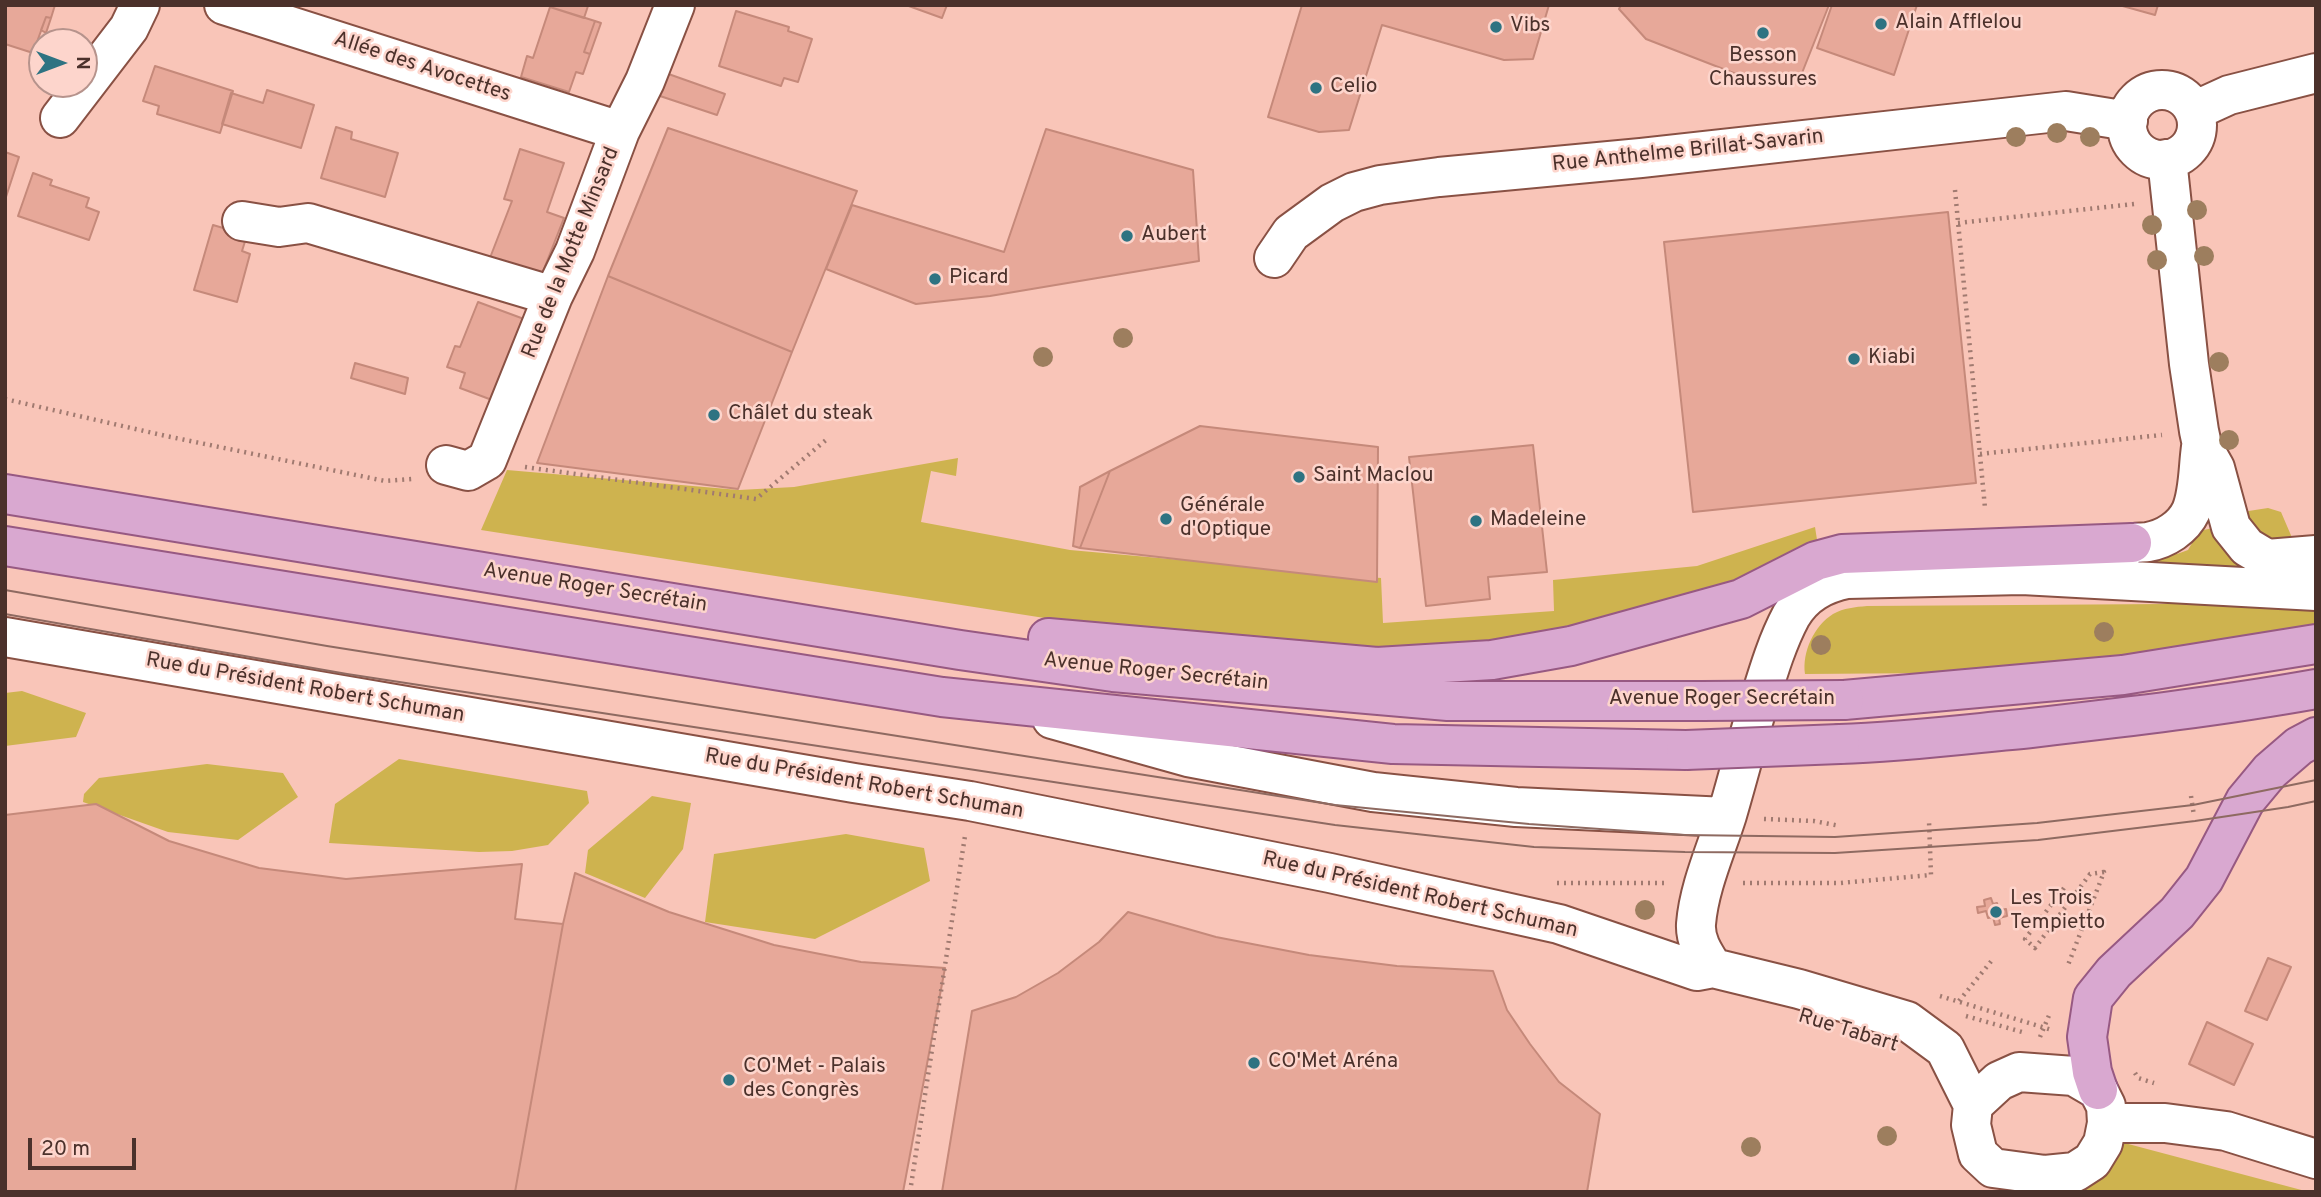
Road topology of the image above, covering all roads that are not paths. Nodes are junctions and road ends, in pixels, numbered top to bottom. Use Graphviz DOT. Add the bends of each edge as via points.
graph roads {
  1 [pos="140,5"];
  2 [pos="224,5"];
  3 [pos="675,5"];
  4 [pos="2316,73"];
  5 [pos="2194,111"];
  6 [pos="60,118"];
  7 [pos="2127,121"];
  8 [pos="620,131"];
  9 [pos="2167,159"];
  10 [pos="242,220"];
  11 [pos="1274,258"];
  12 [pos="554,296"];
  13 [pos="2186,439"];
  14 [pos="446,465"];
  15 [pos="5,494"];
  16 [pos="2132,543"];
  17 [pos="5,546"];
  18 [pos="2316,555"];
  19 [pos="480,570"];
  20 [pos="2110,579"];
  21 [pos="2316,591"];
  22 [pos="5,638"];
  23 [pos="2316,645"];
  24 [pos="2316,689"];
  25 [pos="991,702"];
  26 [pos="2316,737"];
  27 [pos="1726,817"];
  28 [pos="1713,968"];
  29 [pos="1973,1105"];
  30 [pos="2103,1106"];
  31 [pos="2316,1159"];
  32 [pos="2014,1182"];
  1 -- 6 [label="street" via="129,28"];
  2 -- 8 [label="street, Allée des Avocettes"];
  3 -- 8 [label="street, Rue de la Motte Minsard"];
  4 -- 5 [label="street" via="2229,95"];
  5 -- 7 [label="street" via="2181,95 2161,90 2142,95"];
  5 -- 9 [label="street" via="2197,122 2192,142"];
  7 -- 9 [label="street" via="2131,142 2138,150"];
  7 -- 11 [label="street, Rue Anthelme Brillat-Savarin" via="2066,111 1380,185 1332,202 1291,233"];
  8 -- 12 [label="street, Rue de la Motte Minsard"];
  9 -- 13 [label="street" via="2189,364"];
  10 -- 12 [label="street" via="279,228 308,223"];
  12 -- 14 [label="street, Rue de la Motte Minsard" via="487,460 468,471"];
  13 -- 16 [label="street" via="2197,473 2189,514 2163,538"];
  13 -- 18 [label="street" via="2215,468 2231,527 2247,547 2267,559"];
  15 -- 19 [label="main road, Avenue Roger Secrétain"];
  16 -- 19 [label="main road" via="1842,554 1816,561 1741,599 1571,646 1492,660 1377,667 933,628"];
  16 -- 20 [label="street" via="2117,559"];
  17 -- 25 [label="main road"];
  19 -- 23 [label="main road, Avenue Roger Secrétain, bridge" via="1113,672 1448,701 1844,700 2123,675"];
  20 -- 21 [label="street"];
  20 -- 27 [label="street" via="1847,579 1816,588 1791,615 1769,668"];
  22 -- 28 [label="street, Rue du Président Robert Schuman" via="970,800 1559,924 1697,971"];
  24 -- 25 [label="main road, bridge" via="2201,709 1895,742 1686,750 1393,744"];
  25 -- 27 [label="street" via="1188,757 1373,792 1516,807"];
  26 -- 30 [label="main road" via="2270,771 2245,801 2204,879 2094,998 2087,1042"];
  27 -- 28 [label="street" via="1696,923 1701,949"];
  28 -- 29 [label="street, Rue Tabart" via="1907,1021 1945,1049"];
  29 -- 30 [label="street" via="1999,1081 2019,1072 2074,1076"];
  29 -- 32 [label="street" via="1971,1125 1978,1154"];
  30 -- 31 [label="street" via="2165,1123 2226,1131"];
  30 -- 32 [label="street" via="2103,1143 2092,1161 2075,1172"];
}
